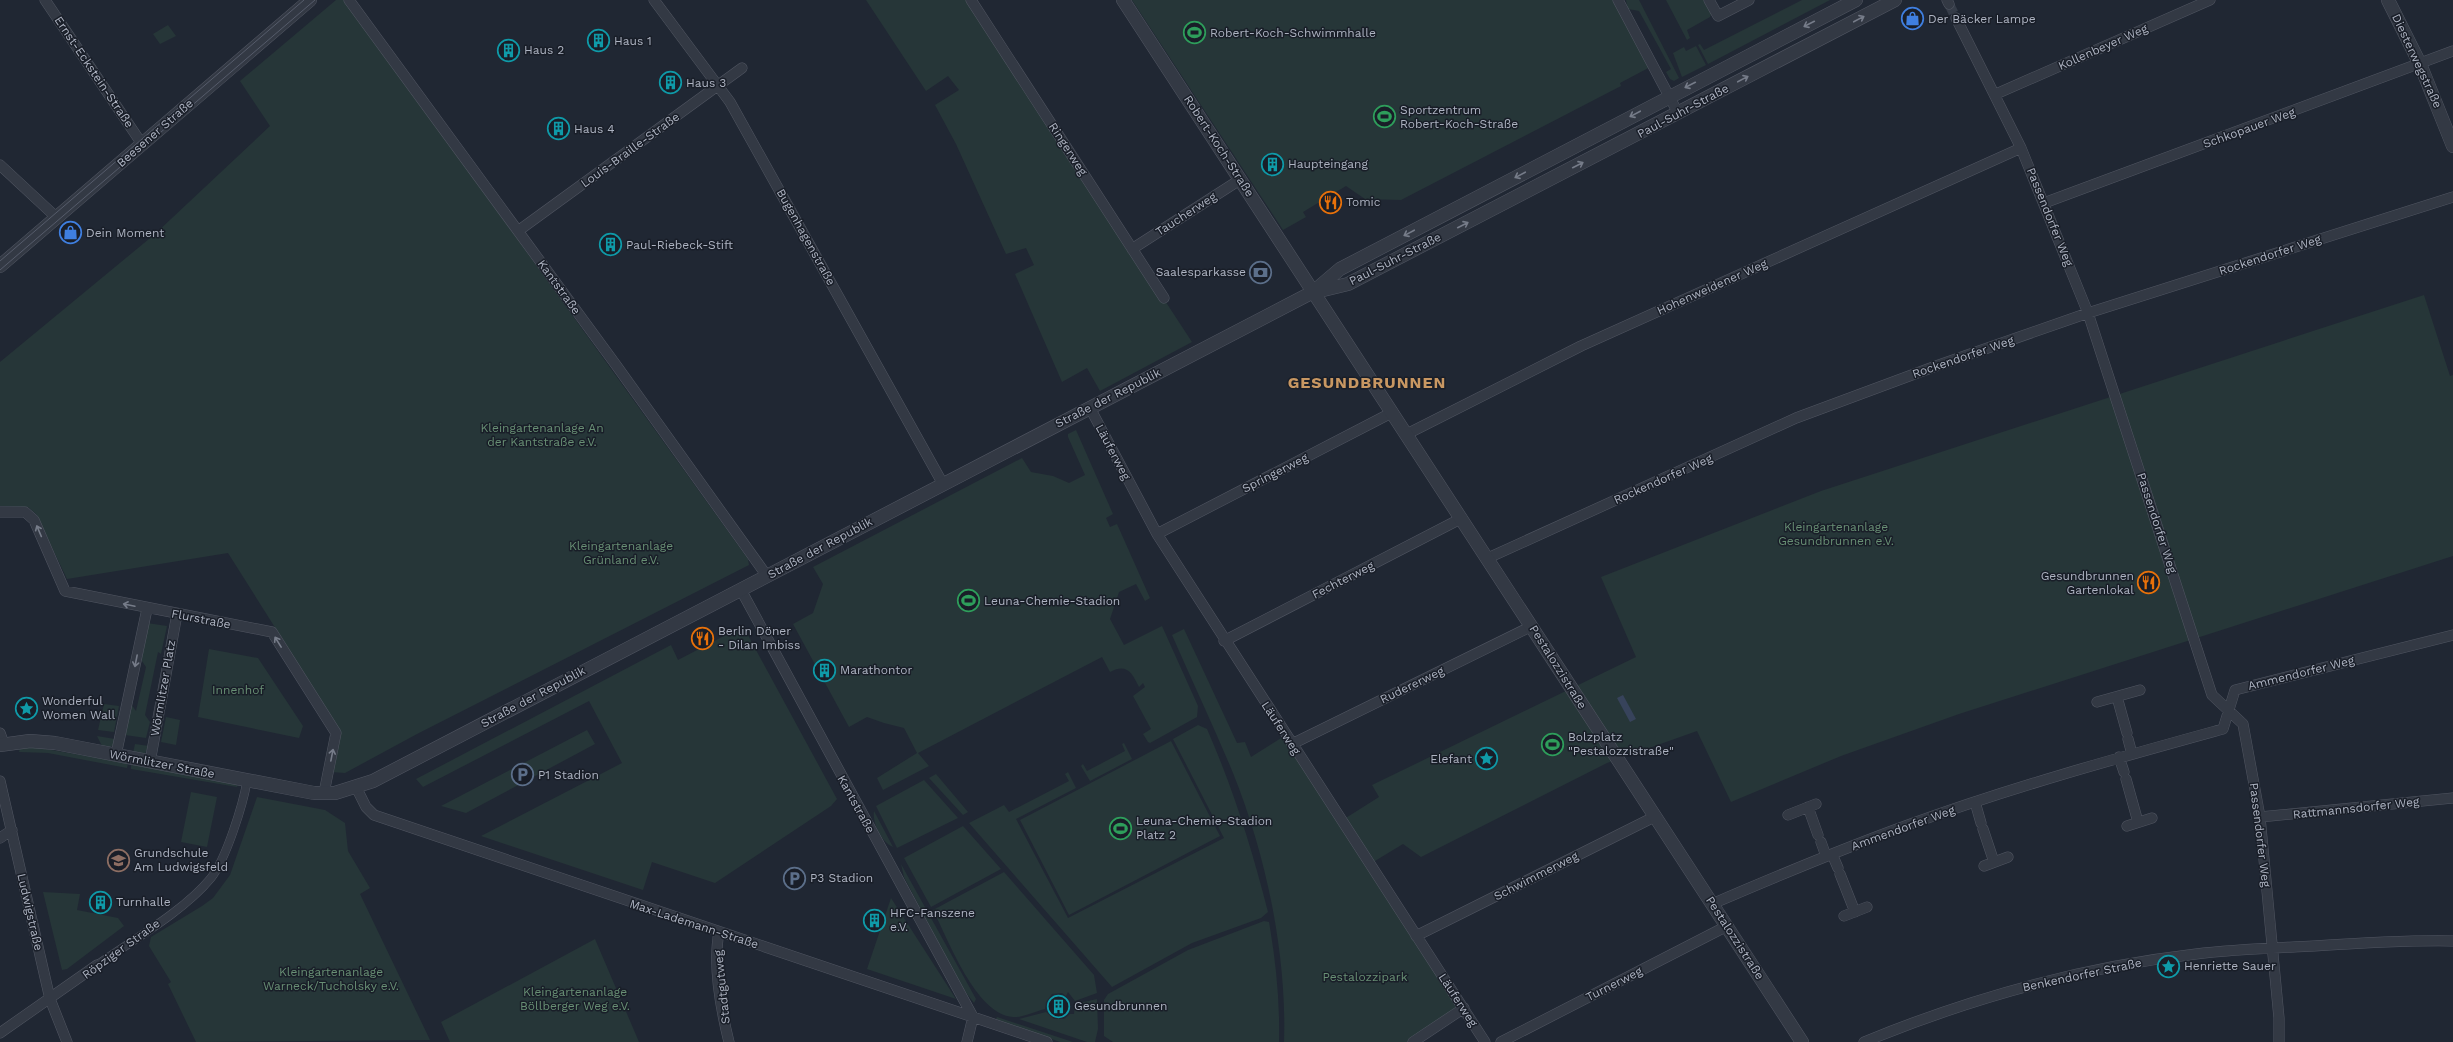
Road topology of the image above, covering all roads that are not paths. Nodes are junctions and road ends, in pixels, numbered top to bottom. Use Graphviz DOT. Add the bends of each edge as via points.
graph roads {
  1 [pos="45,0"];
  2 [pos="310,0"];
  3 [pos="349,0"];
  4 [pos="654,0"];
  5 [pos="971,0"];
  6 [pos="1123,0"];
  7 [pos="1618,0"];
  8 [pos="1709,0"];
  9 [pos="1749,0"];
  10 [pos="1856,0"];
  11 [pos="1895,0"];
  12 [pos="2210,0"];
  13 [pos="2388,0"];
  14 [pos="1956,18"];
  15 [pos="2453,51"];
  16 [pos="2420,64"];
  17 [pos="742,68"];
  18 [pos="718,86"];
  19 [pos="1996,94"];
  20 [pos="1669,96"];
  21 [pos="1678,113"];
  22 [pos="142,144"];
  23 [pos="2453,146"];
  24 [pos="2021,148"];
  25 [pos="0,165"];
  26 [pos="1241,179"];
  27 [pos="2453,197"];
  28 [pos="2044,203"];
  29 [pos="56,217"];
  30 [pos="518,232"];
  31 [pos="1132,249"];
  32 [pos="0,266"];
  33 [pos="1313,292"];
  34 [pos="1164,298"];
  35 [pos="2088,313"];
  36 [pos="1090,408"];
  37 [pos="1393,412"];
  38 [pos="1407,434"];
  39 [pos="943,484"];
  40 [pos="0,512"];
  41 [pos="1462,518"];
  42 [pos="1157,534"];
  43 [pos="1488,558"];
  44 [pos="767,576"];
  45 [pos="741,590"];
  46 [pos="147,609"];
  47 [pos="177,614"];
  48 [pos="1532,626"];
  49 [pos="2453,635"];
  50 [pos="1224,641"];
  51 [pos="2140,690"];
  52 [pos="2117,697"];
  53 [pos="2097,702"];
  54 [pos="2228,710"];
  55 [pos="1,741"];
  56 [pos="1292,744"];
  57 [pos="2132,754"];
  58 [pos="116,755"];
  59 [pos="2120,758"];
  60 [pos="150,762"];
  61 [pos="0,781"];
  62 [pos="246,781"];
  63 [pos="356,787"];
  64 [pos="324,793"];
  65 [pos="2453,798"];
  66 [pos="1975,802"];
  67 [pos="1788,815"];
  68 [pos="1656,816"];
  69 [pos="2260,817"];
  70 [pos="2152,818"];
  71 [pos="2138,822"];
  72 [pos="2127,826"];
  73 [pos="12,830"];
  74 [pos="0,838"];
  75 [pos="1829,855"];
  76 [pos="2008,857"];
  77 [pos="1994,862"];
  78 [pos="1984,866"];
  79 [pos="1712,904"];
  80 [pos="1867,907"];
  81 [pos="1855,912"];
  82 [pos="1844,916"];
  83 [pos="1727,926"];
  84 [pos="719,932"];
  85 [pos="1416,936"];
  86 [pos="2453,941"];
  87 [pos="2273,948"];
  88 [pos="97,965"];
  89 [pos="50,999"];
  90 [pos="1464,1008"];
  91 [pos="973,1017"];
  92 [pos="0,1033"];
  93 [pos="67,1042"];
  94 [pos="729,1042"];
  95 [pos="966,1042"];
  96 [pos="1047,1042"];
  97 [pos="1413,1042"];
  98 [pos="1485,1042"];
  99 [pos="1501,1042"];
  100 [pos="1802,1042"];
  101 [pos="1864,1042"];
  102 [pos="2279,1042"];
  1 -- 22 [label="street, Ernst-Eckstein-Straße"];
  2 -- 22 [label="street, Beesener Straße"];
  3 -- 30 [label="street, Kantstraße"];
  4 -- 18 [label="street, Bugenhagenstraße"];
  5 -- 31 [label="street, Ringerweg"];
  6 -- 26 [label="street, Robert-Koch-Straße"];
  7 -- 20 [label="street"];
  8 -- 9 [label="street" via="1718,16"];
  10 -- 20 [label="street, Paul-Suhr-Straße, one-way"];
  21 -- 11 [label="street, Paul-Suhr-Straße, one-way"];
  12 -- 19 [label="street, Kollenbeyer Weg"];
  13 -- 16 [label="street, Diesterwegstraße"];
  14 -- 19 [label="street, Passendorfer Weg"];
  15 -- 16 [label="street, Schkopauer Weg"];
  16 -- 23 [label="street, Diesterwegstraße"];
  16 -- 28 [label="street, Schkopauer Weg"];
  17 -- 18 [label="street, Louis-Braille-Straße"];
  18 -- 30 [label="street, Louis-Braille-Straße"];
  18 -- 39 [label="street, Bugenhagenstraße" via="737,115"];
  19 -- 24 [label="street, Passendorfer Weg"];
  20 -- 21 [label="street"];
  20 -- 33 [label="street, Paul-Suhr-Straße, one-way" via="1340,269"];
  33 -- 21 [label="street, Paul-Suhr-Straße, one-way" via="1348,284"];
  22 -- 29 [label="street, Beesener Straße"];
  24 -- 28 [label="street, Passendorfer Weg"];
  24 -- 38 [label="street, Hohenweidener Weg" via="1581,346"];
  25 -- 29 [label="street"];
  26 -- 31 [label="street, Taucherweg"];
  26 -- 33 [label="street, Robert-Koch-Straße"];
  27 -- 35 [label="street, Rockendorfer Weg"];
  28 -- 35 [label="street, Passendorfer Weg"];
  29 -- 32 [label="street, Beesener Straße"];
  30 -- 44 [label="street, Kantstraße"];
  31 -- 34 [label="street, Ringerweg"];
  33 -- 36 [label="street, Straße der Republik"];
  33 -- 37 [label="street, Pestalozzistraße"];
  35 -- 43 [label="street, Rockendorfer Weg" via="1796,418"];
  35 -- 54 [label="street, Passendorfer Weg" via="2212,695"];
  36 -- 39 [label="street, Straße der Republik"];
  36 -- 42 [label="street, Läuferweg"];
  37 -- 38 [label="street, Pestalozzistraße"];
  37 -- 42 [label="street, Springerweg"];
  38 -- 41 [label="street, Pestalozzistraße"];
  39 -- 44 [label="street, Straße der Republik"];
  46 -- 40 [label="street, Flurstraße, one-way" via="65,591 34,520 25,512"];
  41 -- 43 [label="street, Pestalozzistraße"];
  41 -- 50 [label="street, Fechterweg"];
  42 -- 50 [label="street, Läuferweg"];
  43 -- 48 [label="street, Pestalozzistraße"];
  44 -- 45 [label="street, Straße der Republik"];
  45 -- 63 [label="street, Straße der Republik" via="379,778"];
  45 -- 91 [label="street, Kantstraße"];
  46 -- 47 [label="street, Flurstraße"];
  46 -- 58 [label="street, one-way"];
  47 -- 60 [label="street, Wörmlitzer Platz"];
  64 -- 47 [label="street, Flurstraße, one-way" via="336,733 272,632"];
  48 -- 56 [label="street, Rudererweg"];
  48 -- 68 [label="street, Pestalozzistraße"];
  49 -- 54 [label="street, Ammendorfer Weg" via="2235,690"];
  50 -- 56 [label="street, Läuferweg"];
  51 -- 52 [label="street"];
  52 -- 53 [label="street"];
  52 -- 57 [label="street"];
  54 -- 57 [label="street, Ammendorfer Weg" via="2224,729"];
  54 -- 69 [label="street, Passendorfer Weg" via="2243,724"];
  55 -- 58 [label="street, Wörmlitzer Straße" via="46,742"];
  56 -- 85 [label="street, Läuferweg"];
  57 -- 59 [label="street, Ammendorfer Weg"];
  58 -- 60 [label="street, Wörmlitzer Straße"];
  59 -- 66 [label="street, Ammendorfer Weg"];
  59 -- 71 [label="street"];
  60 -- 62 [label="street, Wörmlitzer Straße"];
  61 -- 73 [label="street, Ludwigstraße"];
  62 -- 64 [label="street, Wörmlitzer Straße"];
  62 -- 88 [label="street, Röpziger Straße" via="243,798 224,854 212,876 196,895"];
  63 -- 64 [label="street, Straße der Republik"];
  63 -- 84 [label="street, Max-Lademann-Straße" via="366,807 374,816"];
  65 -- 69 [label="street, Rattmannsdorfer Weg"];
  66 -- 75 [label="street, Ammendorfer Weg"];
  66 -- 77 [label="street"];
  67 -- 75 [label="street" via="1812,806 1819,839"];
  68 -- 79 [label="street, Pestalozzistraße"];
  68 -- 85 [label="street, Schwimmerweg"];
  69 -- 87 [label="street, Passendorfer Weg"];
  70 -- 71 [label="street"];
  71 -- 72 [label="street"];
  73 -- 74 [label="street"];
  73 -- 89 [label="street, Ludwigstraße"];
  75 -- 79 [label="street, Ammendorfer Weg"];
  75 -- 81 [label="street" via="1839,871"];
  76 -- 77 [label="street"];
  77 -- 78 [label="street"];
  79 -- 83 [label="street, Pestalozzistraße"];
  80 -- 81 [label="street"];
  81 -- 82 [label="street"];
  83 -- 99 [label="street, Turnerweg"];
  83 -- 100 [label="street, Pestalozzistraße"];
  84 -- 91 [label="street, Max-Lademann-Straße"];
  84 -- 94 [label="street, Stadtgutweg" via="721,999"];
  85 -- 90 [label="street, Läuferweg"];
  86 -- 87 [label="street, Benkendorfer Straße"];
  87 -- 101 [label="street, Benkendorfer Straße" via="2196,954 2062,977 1959,1005"];
  87 -- 102 [label="street, Passendorfer Weg"];
  88 -- 89 [label="street, Röpziger Straße"];
  89 -- 92 [label="street, Röpziger Straße"];
  89 -- 93 [label="street, Ludwigstraße"];
  90 -- 97 [label="street"];
  90 -- 98 [label="street, Läuferweg"];
  91 -- 95 [label="street"];
  91 -- 96 [label="street, Max-Lademann-Straße"];
}
